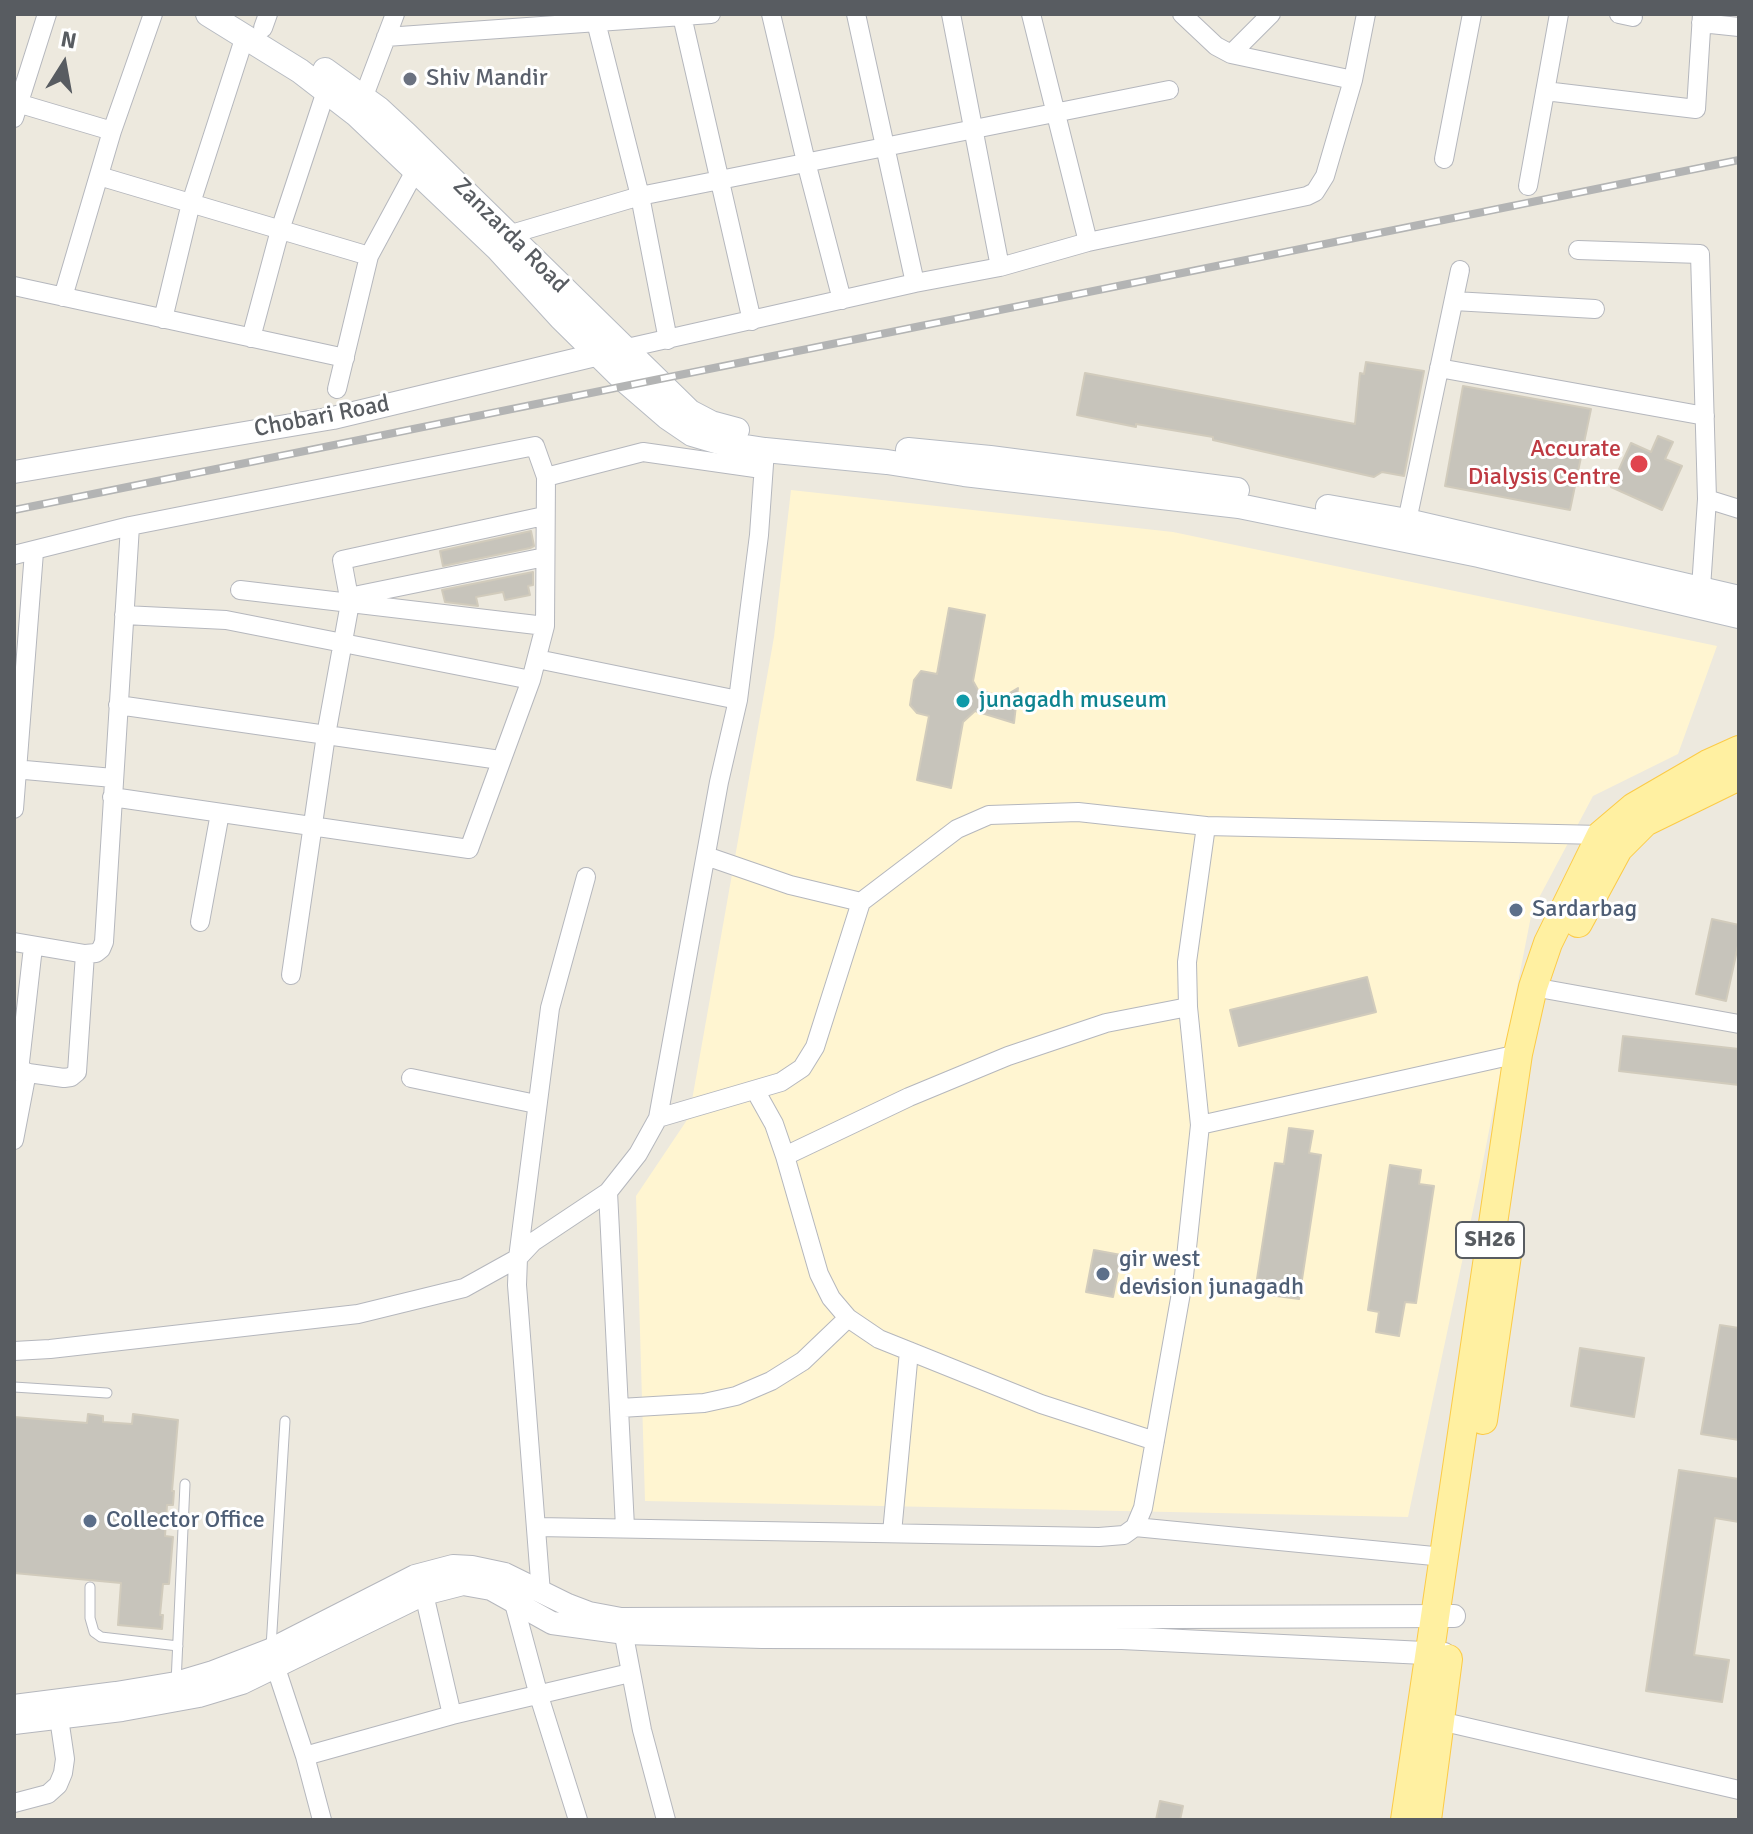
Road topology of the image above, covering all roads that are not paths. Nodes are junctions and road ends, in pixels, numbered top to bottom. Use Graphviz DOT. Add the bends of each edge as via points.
graph roads {
  1 [pos="47,14"];
  2 [pos="153,14"];
  3 [pos="208,14"];
  4 [pos="395,14"];
  5 [pos="711,14"];
  6 [pos="771,14"];
  7 [pos="856,14"];
  8 [pos="951,14"];
  9 [pos="1031,14"];
  10 [pos="1271,14"];
  11 [pos="1366,14"];
  12 [pos="1472,14"];
  13 [pos="1559,14"];
  14 [pos="682,16"];
  15 [pos="1195,18"];
  16 [pos="1701,19"];
  17 [pos="596,22"];
  18 [pos="254,23"];
  19 [pos="1739,27"];
  20 [pos="386,37"];
  21 [pos="1231,54"];
  22 [pos="1353,80"];
  23 [pos="1169,90"];
  24 [pos="326,91"];
  25 [pos="1545,91"];
  26 [pos="360,106"];
  27 [pos="15,108"];
  28 [pos="1055,112"];
  29 [pos="973,128"];
  30 [pos="112,131"];
  31 [pos="887,145"];
  32 [pos="1444,159"];
  33 [pos="806,162"];
  34 [pos="415,171"];
  35 [pos="99,176"];
  36 [pos="719,180"];
  37 [pos="1528,186"];
  38 [pos="640,196"];
  39 [pos="191,203"];
  40 [pos="280,230"];
  41 [pos="508,235"];
  42 [pos="1088,242"];
  43 [pos="1578,250"];
  44 [pos="369,256"];
  45 [pos="1000,267"];
  46 [pos="1460,270"];
  47 [pos="915,283"];
  48 [pos="14,286"];
  49 [pos="63,297"];
  50 [pos="842,300"];
  51 [pos="1454,301"];
  52 [pos="1595,309"];
  53 [pos="163,319"];
  54 [pos="752,321"];
  55 [pos="251,338"];
  56 [pos="668,340"];
  57 [pos="627,348"];
  58 [pos="598,353"];
  59 [pos="345,358"];
  60 [pos="1439,368"];
  61 [pos="337,389"];
  62 [pos="1705,416"];
  63 [pos="770,452"];
  64 [pos="14,472"];
  65 [pos="546,477"];
  66 [pos="1707,499"];
  67 [pos="1739,509"];
  68 [pos="544,516"];
  69 [pos="1407,521"];
  70 [pos="130,526"];
  71 [pos="34,552"];
  72 [pos="14,555"];
  73 [pos="545,557"];
  74 [pos="1701,588"];
  75 [pos="240,590"];
  76 [pos="1739,598"];
  77 [pos="349,600"];
  78 [pos="124,615"];
  79 [pos="1739,616"];
  80 [pos="545,626"];
  81 [pos="342,643"];
  82 [pos="537,659"];
  83 [pos="531,680"];
  84 [pos="738,700"];
  85 [pos="118,705"];
  86 [pos="326,735"];
  87 [pos="1739,750"];
  88 [pos="500,760"];
  89 [pos="16,769"];
  90 [pos="1739,776"];
  91 [pos="112,787"];
  92 [pos="14,809"];
  93 [pos="220,813"];
  94 [pos="314,826"];
  95 [pos="1206,826"];
  96 [pos="1612,840"];
  97 [pos="706,856"];
  98 [pos="586,877"];
  99 [pos="861,902"];
  100 [pos="200,922"];
  101 [pos="14,942"];
  102 [pos="33,947"];
  103 [pos="85,954"];
  104 [pos="291,975"];
  105 [pos="1542,989"];
  106 [pos="1188,1007"];
  107 [pos="1739,1024"];
  108 [pos="1518,1054"];
  109 [pos="20,1071"];
  110 [pos="411,1078"];
  111 [pos="755,1090"];
  112 [pos="536,1104"];
  113 [pos="658,1118"];
  114 [pos="1200,1125"];
  115 [pos="14,1140"];
  116 [pos="785,1156"];
  117 [pos="608,1192"];
  118 [pos="518,1258"];
  119 [pos="848,1318"];
  120 [pos="14,1351"];
  121 [pos="909,1351"];
  122 [pos="14,1387"];
  123 [pos="107,1393"];
  124 [pos="620,1408"];
  125 [pos="285,1421"];
  126 [pos="1155,1441"];
  127 [pos="185,1484"];
  128 [pos="537,1527"];
  129 [pos="625,1527"];
  130 [pos="1135,1527"];
  131 [pos="892,1533"];
  132 [pos="1444,1557"];
  133 [pos="505,1574"];
  134 [pos="420,1585"];
  135 [pos="90,1587"];
  136 [pos="541,1593"];
  137 [pos="514,1601"];
  138 [pos="1444,1617"];
  139 [pos="623,1626"];
  140 [pos="178,1646"];
  141 [pos="1439,1653"];
  142 [pos="273,1659"];
  143 [pos="630,1673"];
  144 [pos="176,1683"];
  145 [pos="539,1696"];
  146 [pos="14,1706"];
  147 [pos="452,1715"];
  148 [pos="59,1718"];
  149 [pos="1440,1721"];
  150 [pos="14,1723"];
  151 [pos="305,1756"];
  152 [pos="1739,1790"];
  153 [pos="14,1803"];
  154 [pos="322,1820"];
  155 [pos="578,1820"];
  156 [pos="666,1820"];
  157 [pos="1405,1820"];
  158 [pos="1427,1820"];
  1 -- 27 [label="street"];
  2 -- 30 [label="street"];
  3 -- 18 [label="main road"];
  4 -- 20 [label="street"];
  5 -- 14 [label="street"];
  6 -- 33 [label="street"];
  7 -- 31 [label="street"];
  8 -- 29 [label="street"];
  9 -- 28 [label="street"];
  10 -- 21 [label="street"];
  11 -- 22 [label="street"];
  12 -- 32 [label="street"];
  13 -- 25 [label="street"];
  14 -- 17 [label="street"];
  14 -- 36 [label="street"];
  15 -- 21 [label="street" via="1216,46"];
  16 -- 19 [label="street"];
  16 -- 25 [label="street" via="1696,109"];
  17 -- 20 [label="street"];
  17 -- 38 [label="street"];
  18 -- 24 [label="main road"];
  18 -- 26 [label="main road, Zanzarda Road"];
  18 -- 39 [label="street"];
  20 -- 26 [label="street"];
  21 -- 22 [label="street"];
  22 -- 42 [label="street" via="1325,176 1315,192"];
  23 -- 28 [label="street"];
  24 -- 26 [label="main road"];
  24 -- 40 [label="street"];
  25 -- 37 [label="street"];
  26 -- 34 [label="main road"];
  26 -- 41 [label="main road, Zanzarda Road" via="407,135"];
  27 -- 30 [label="street"];
  28 -- 29 [label="street"];
  28 -- 42 [label="street"];
  29 -- 31 [label="street"];
  29 -- 45 [label="street"];
  30 -- 35 [label="street"];
  31 -- 33 [label="street"];
  31 -- 47 [label="street"];
  33 -- 36 [label="street"];
  33 -- 50 [label="street"];
  34 -- 44 [label="street"];
  34 -- 58 [label="main road"];
  35 -- 39 [label="street"];
  35 -- 49 [label="street"];
  36 -- 38 [label="street"];
  36 -- 54 [label="street"];
  38 -- 41 [label="street"];
  38 -- 56 [label="street"];
  39 -- 40 [label="street"];
  39 -- 53 [label="street"];
  40 -- 44 [label="street"];
  40 -- 55 [label="street"];
  41 -- 57 [label="main road, Zanzarda Road"];
  42 -- 45 [label="street"];
  43 -- 62 [label="street" via="1700,254"];
  44 -- 59 [label="street"];
  45 -- 47 [label="street"];
  46 -- 51 [label="street"];
  47 -- 50 [label="street"];
  48 -- 49 [label="street"];
  49 -- 53 [label="street"];
  50 -- 54 [label="street"];
  51 -- 52 [label="street"];
  51 -- 60 [label="street"];
  53 -- 55 [label="street"];
  54 -- 56 [label="street"];
  55 -- 59 [label="street"];
  56 -- 57 [label="street"];
  57 -- 58 [label="street, Chobari Road"];
  57 -- 63 [label="main road, Zanzarda Road" via="699,418"];
  58 -- 63 [label="main road" via="692,434"];
  58 -- 64 [label="street, Chobari Road" via="333,418"];
  59 -- 61 [label="street"];
  60 -- 62 [label="street"];
  60 -- 69 [label="street"];
  62 -- 66 [label="street"];
  63 -- 65 [label="street" via="643,452"];
  63 -- 69 [label="main road" via="990,458 1220,487"];
  63 -- 79 [label="main road" via="1239,506"];
  63 -- 84 [label="street"];
  65 -- 68 [label="street"];
  65 -- 70 [label="street" via="535,446"];
  66 -- 67 [label="street"];
  66 -- 74 [label="street"];
  68 -- 73 [label="street"];
  68 -- 77 [label="street" via="342,560"];
  69 -- 74 [label="main road"];
  70 -- 71 [label="street"];
  70 -- 78 [label="street"];
  71 -- 72 [label="street"];
  71 -- 89 [label="street"];
  73 -- 77 [label="street"];
  73 -- 80 [label="street"];
  74 -- 76 [label="main road"];
  75 -- 77 [label="street"];
  77 -- 80 [label="street"];
  77 -- 81 [label="street"];
  78 -- 81 [label="street" via="226,620"];
  78 -- 85 [label="street"];
  80 -- 82 [label="street"];
  81 -- 83 [label="street"];
  81 -- 86 [label="street"];
  82 -- 83 [label="street"];
  82 -- 84 [label="street"];
  83 -- 88 [label="street"];
  84 -- 97 [label="street"];
  85 -- 86 [label="street"];
  85 -- 91 [label="street"];
  86 -- 88 [label="street"];
  86 -- 94 [label="street"];
  87 -- 96 [label="main road, SH26" via="1634,807"];
  88 -- 94 [label="street" via="469,849"];
  89 -- 91 [label="street"];
  89 -- 92 [label="street"];
  90 -- 96 [label="main road, SH26"];
  91 -- 93 [label="street"];
  91 -- 103 [label="street" via="104,942 96,953"];
  93 -- 94 [label="street"];
  93 -- 100 [label="street"];
  94 -- 104 [label="street"];
  95 -- 96 [label="street"];
  95 -- 99 [label="street" via="1078,812 989,815 957,829"];
  95 -- 106 [label="street" via="1187,962"];
  96 -- 105 [label="main road, SH26" via="1548,943"];
  97 -- 99 [label="street"];
  97 -- 113 [label="street"];
  98 -- 112 [label="street" via="550,1008"];
  99 -- 111 [label="street" via="815,1047 802,1068"];
  101 -- 102 [label="street"];
  102 -- 103 [label="street"];
  102 -- 109 [label="street"];
  103 -- 109 [label="street" via="77,1072 64,1078"];
  105 -- 107 [label="street"];
  105 -- 108 [label="main road, SH26"];
  105 -- 138 [label="main road, SH26"];
  106 -- 114 [label="street"];
  106 -- 116 [label="street" via="1106,1023 1008,1056"];
  108 -- 114 [label="street"];
  108 -- 132 [label="main road, SH26"];
  109 -- 115 [label="street"];
  110 -- 112 [label="street"];
  111 -- 113 [label="street"];
  111 -- 116 [label="street"];
  112 -- 118 [label="street"];
  113 -- 117 [label="street"];
  114 -- 126 [label="street" via="1184,1276"];
  116 -- 119 [label="street" via="819,1274"];
  117 -- 118 [label="street" via="533,1242"];
  117 -- 124 [label="street"];
  118 -- 120 [label="street" via="464,1288 358,1314"];
  118 -- 128 [label="street"];
  119 -- 121 [label="street"];
  119 -- 124 [label="street" via="803,1361 736,1396"];
  121 -- 126 [label="street" via="1041,1404"];
  121 -- 131 [label="street"];
  122 -- 123 [label="lane"];
  124 -- 129 [label="street"];
  125 -- 142 [label="lane"];
  126 -- 130 [label="street"];
  127 -- 140 [label="lane"];
  128 -- 129 [label="street"];
  128 -- 136 [label="street"];
  129 -- 131 [label="street"];
  130 -- 131 [label="street" via="1124,1535 1099,1537"];
  130 -- 132 [label="street"];
  132 -- 138 [label="main road, SH26"];
  133 -- 134 [label="street" via="453,1566"];
  133 -- 136 [label="street"];
  133 -- 137 [label="street"];
  134 -- 137 [label="street" via="463,1584 491,1589"];
  134 -- 142 [label="street"];
  134 -- 147 [label="street"];
  135 -- 140 [label="lane" via="90,1618 101,1637"];
  136 -- 139 [label="street"];
  137 -- 139 [label="street" via="552,1623"];
  137 -- 145 [label="street"];
  138 -- 139 [label="street"];
  138 -- 141 [label="main road, SH26"];
  139 -- 141 [label="street" via="762,1637 1122,1638"];
  139 -- 143 [label="street"];
  140 -- 144 [label="lane"];
  141 -- 149 [label="main road, SH26"];
  141 -- 157 [label="main road, SH26"];
  142 -- 144 [label="street"];
  142 -- 148 [label="street" via="242,1683 199,1696"];
  142 -- 151 [label="street"];
  143 -- 145 [label="street"];
  143 -- 156 [label="street"];
  144 -- 146 [label="street"];
  145 -- 147 [label="street"];
  145 -- 155 [label="street"];
  147 -- 151 [label="street"];
  148 -- 150 [label="street"];
  148 -- 153 [label="street" via="65,1759 58,1785 48,1794"];
  149 -- 152 [label="street"];
  149 -- 158 [label="main road, SH26"];
  151 -- 154 [label="street"];
}
